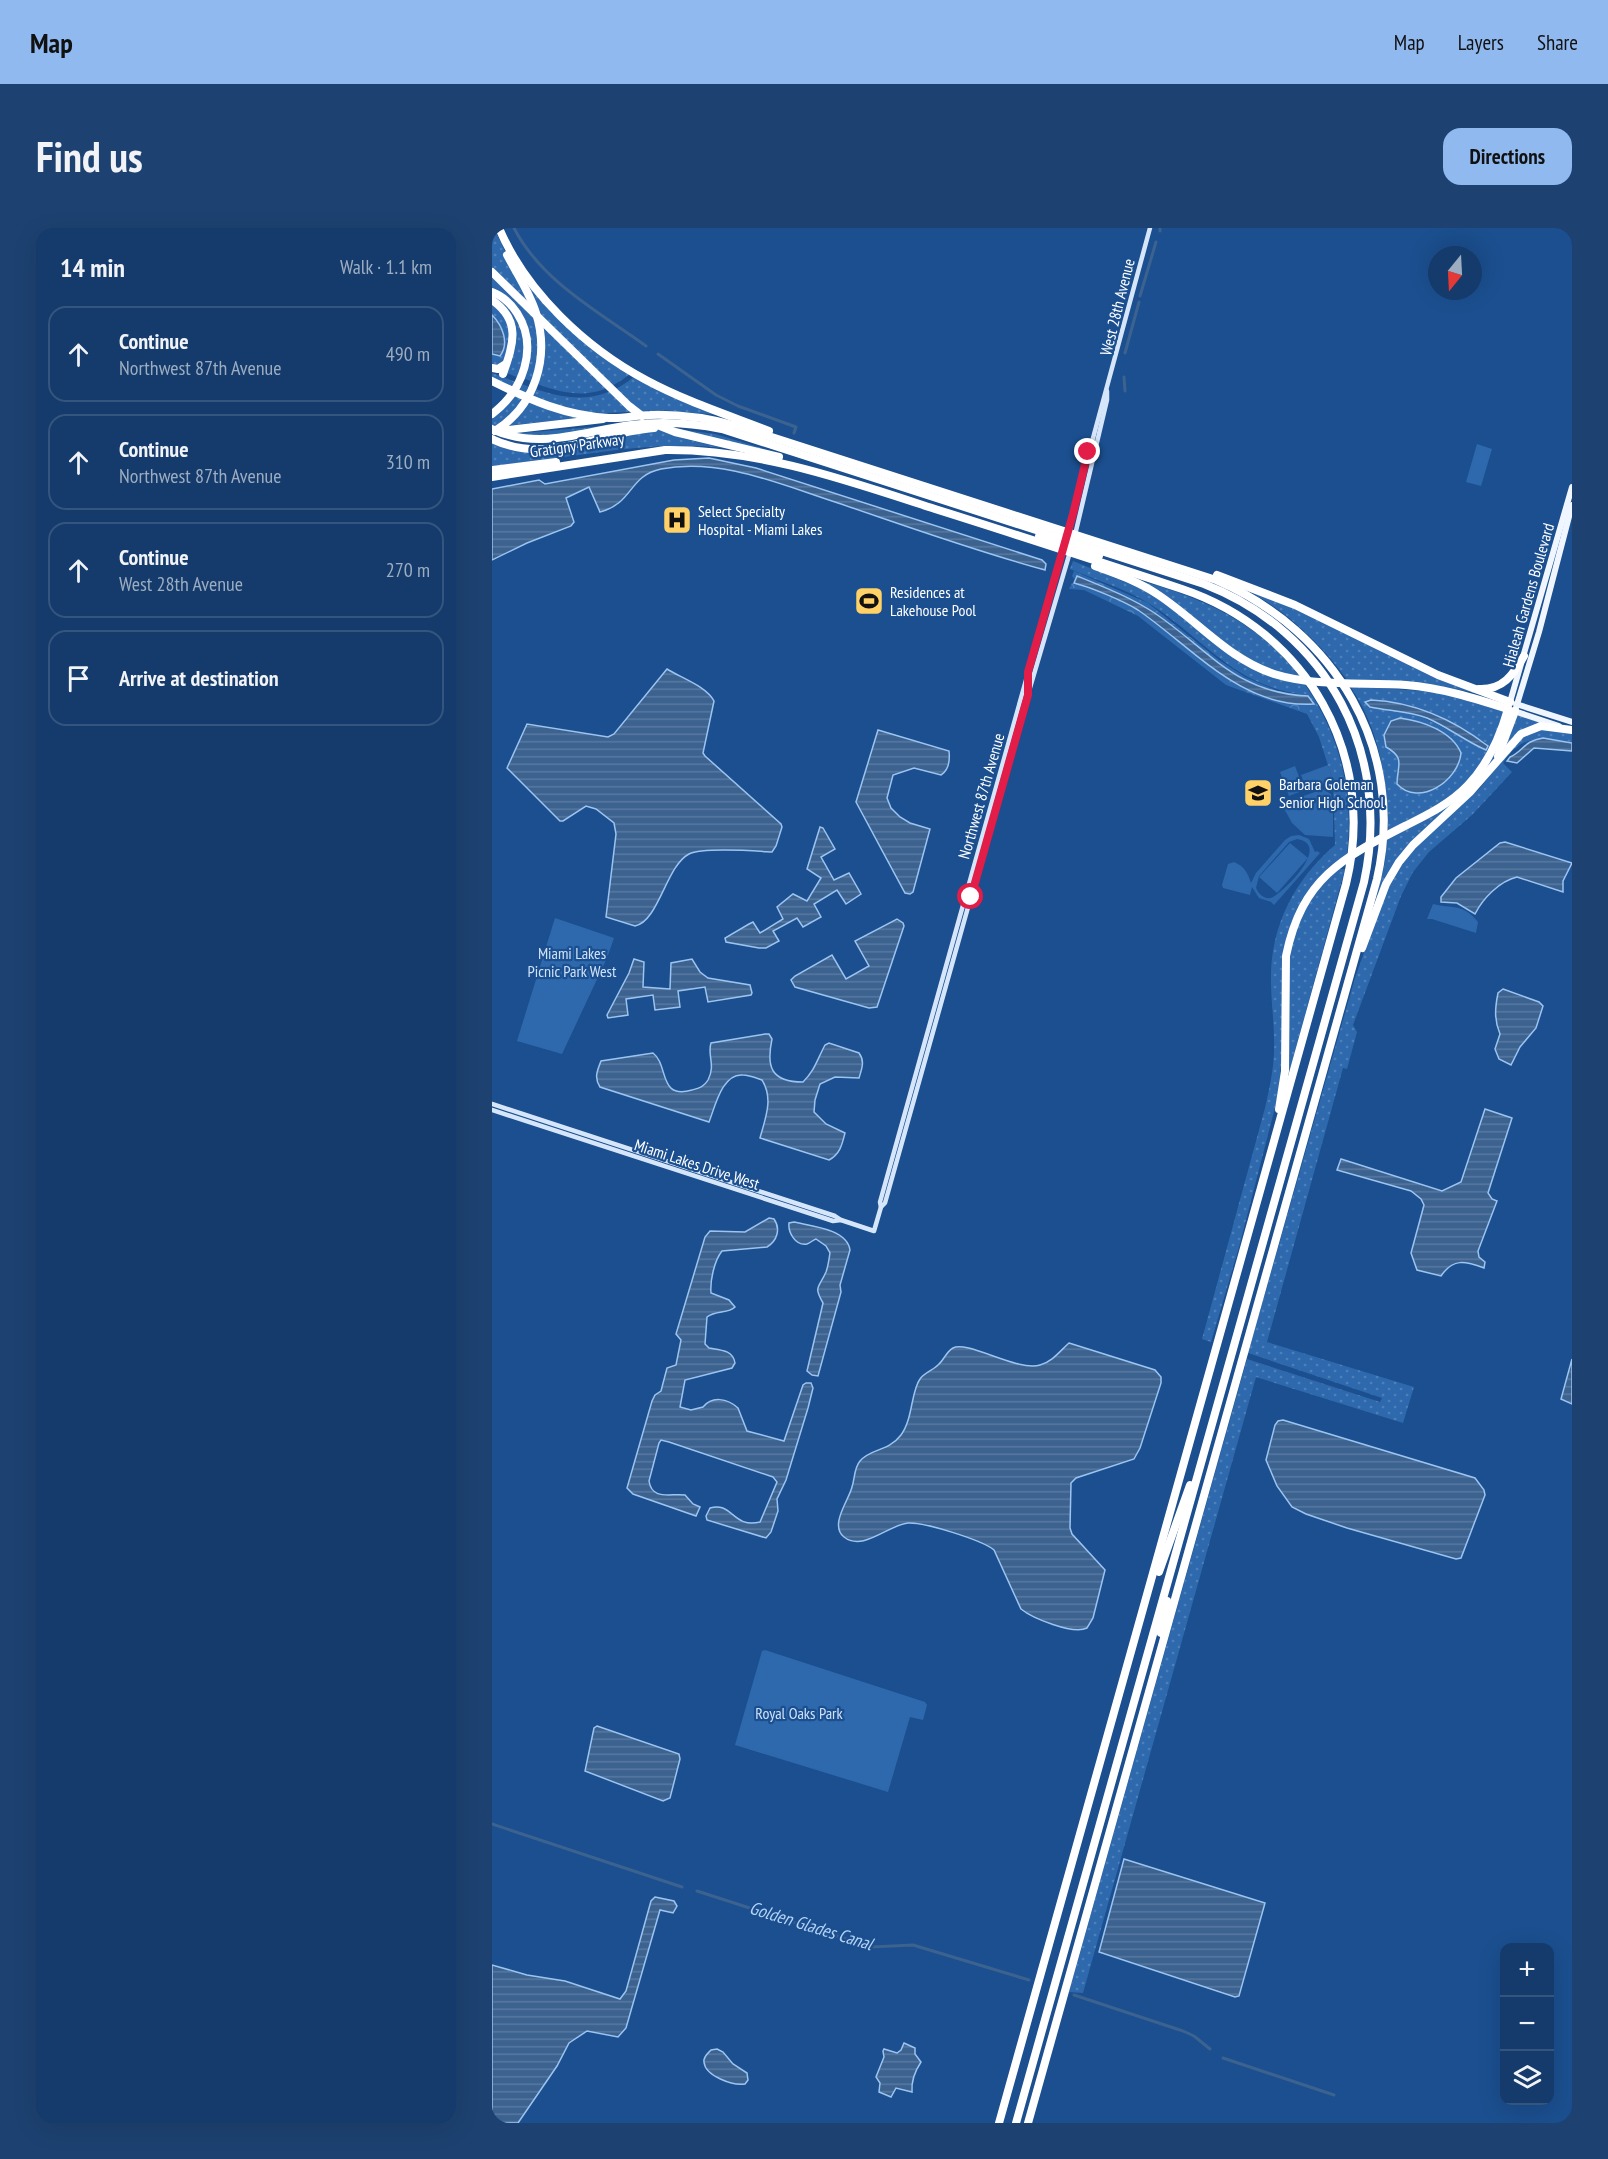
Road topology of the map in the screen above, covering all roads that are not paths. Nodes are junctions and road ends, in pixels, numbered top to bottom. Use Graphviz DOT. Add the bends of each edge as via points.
graph roads {
  1 [pos="498,228"];
  2 [pos="1150,228"];
  3 [pos="492,272"];
  4 [pos="492,292"];
  5 [pos="492,300"];
  6 [pos="508,360"];
  7 [pos="492,369"];
  8 [pos="503,374"];
  9 [pos="492,381"];
  10 [pos="1107,391"];
  11 [pos="492,414"];
  12 [pos="611,418"];
  13 [pos="492,431"];
  14 [pos="492,439"];
  15 [pos="809,449"];
  16 [pos="665,450"];
  17 [pos="492,470"];
  18 [pos="492,477"];
  19 [pos="840,478"];
  20 [pos="1572,487"];
  21 [pos="1572,505"];
  22 [pos="1075,555"];
  23 [pos="1058,565"];
  24 [pos="1066,567"];
  25 [pos="1197,573"];
  26 [pos="1524,656"];
  27 [pos="1028,672"];
  28 [pos="1471,688"];
  29 [pos="1028,695"];
  30 [pos="1513,707"];
  31 [pos="1572,722"];
  32 [pos="1572,730"];
  33 [pos="1488,773"];
  34 [pos="1352,968"];
  35 [pos="492,1104"];
  36 [pos="492,1110"];
  37 [pos="547,1125"];
  38 [pos="1273,1147"];
  39 [pos="881,1207"];
  40 [pos="874,1231"];
  41 [pos="1194,1472"];
  42 [pos="1185,1518"];
  43 [pos="1143,1609"];
  44 [pos="1157,1662"];
  45 [pos="999,2123"];
  46 [pos="1013,2123"];
  47 [pos="1028,2123"];
  1 -- 13 [label="highway" via="536,311 542,342 539,371 531,392 510,420"];
  1 -- 15 [label="highway" via="513,256 546,299 581,334 626,368 684,398"];
  2 -- 10 [label="main road, West 28th Avenue"];
  3 -- 19 [label="highway" via="629,406 655,424"];
  4 -- 11 [label="highway" via="512,307 524,326 527,347 518,384"];
  5 -- 6 [label="highway" via="511,323 513,340"];
  6 -- 7 [label="highway" via="502,368"];
  6 -- 8 [label="highway"];
  9 -- 12 [label="highway" via="549,407"];
  10 -- 23 [label="main road, West 28th Avenue"];
  10 -- 24 [label="main road, West 28th Avenue"];
  12 -- 13 [label="highway, Gratigny Parkway"];
  12 -- 15 [label="highway" via="654,415 708,419"];
  13 -- 42 [label="highway" via="539,441 664,422 698,424 738,433 1213,588 1276,625 1305,651 1331,686 1354,731 1366,771 1371,820 1368,866"];
  14 -- 41 [label="highway" via="513,447 540,450 651,428 689,428 731,436 1210,592 1248,610 1276,631 1298,651 1325,686 1346,724 1360,768 1366,809 1363,862"];
  15 -- 25 [label="highway"];
  16 -- 17 [label="highway, Gratigny Parkway"];
  16 -- 18 [label="highway"];
  16 -- 19 [label="highway" via="743,455"];
  19 -- 22 [label="highway"];
  20 -- 26 [label="main road, Hialeah Gardens Boulevard"];
  21 -- 30 [label="main road, Hialeah Gardens Boulevard" via="1539,632"];
  22 -- 30 [label="highway" via="1156,593 1260,669 1291,678 1440,689"];
  22 -- 38 [label="highway" via="1198,594 1254,625 1284,651 1309,681 1343,750 1354,813 1350,870"];
  23 -- 27 [label="main road, Northwest 87th Avenue"];
  24 -- 29 [label="main road, Northwest 87th Avenue"];
  25 -- 28 [label="highway" via="1216,575 1295,605"];
  25 -- 34 [label="highway" via="1255,600 1299,632 1341,679 1366,728 1381,783 1383,833 1377,879"];
  26 -- 28 [label="highway" via="1506,682 1490,688"];
  26 -- 30 [label="main road, Hialeah Gardens Boulevard"];
  27 -- 29 [label="main road"];
  27 -- 39 [label="main road, Northwest 87th Avenue"];
  28 -- 30 [label="highway"];
  29 -- 39 [label="main road, Northwest 87th Avenue"];
  30 -- 31 [label="main road"];
  30 -- 32 [label="main road"];
  30 -- 33 [label="highway" via="1503,746"];
  30 -- 38 [label="highway" via="1494,749 1467,786 1440,807 1340,862 1310,893 1290,937 1284,973 1285,1071"];
  32 -- 33 [label="highway" via="1549,726 1527,730"];
  33 -- 34 [label="highway" via="1399,862"];
  34 -- 44 [label="highway"];
  35 -- 37 [label="main road"];
  36 -- 37 [label="main road"];
  37 -- 40 [label="main road, Miami Lakes Drive West" via="833,1221"];
  38 -- 43 [label="highway"];
  39 -- 40 [label="main road, Northwest 87th Avenue"];
  41 -- 43 [label="highway"];
  41 -- 46 [label="highway"];
  42 -- 44 [label="highway"];
  42 -- 46 [label="highway"];
  43 -- 45 [label="highway"];
  44 -- 47 [label="highway"];
}
